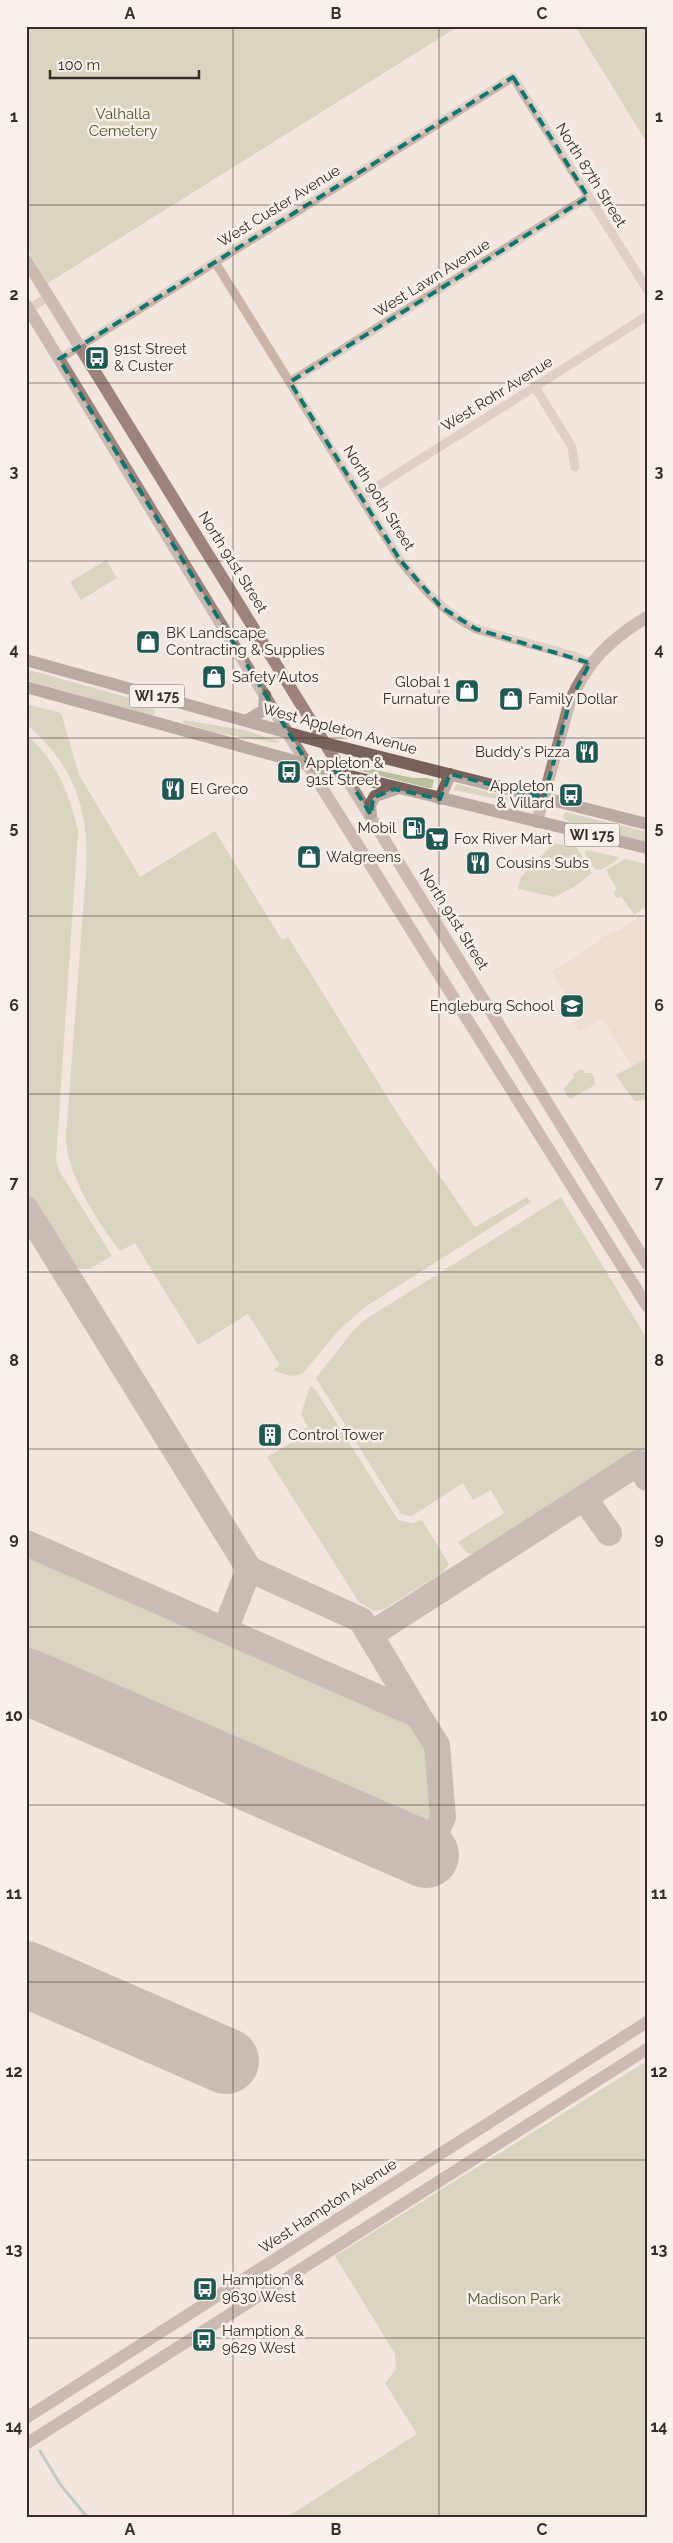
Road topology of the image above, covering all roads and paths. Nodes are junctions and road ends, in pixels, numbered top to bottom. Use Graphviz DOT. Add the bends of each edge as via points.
graph roads {
  1 [pos="513,77"];
  2 [pos="588,197"];
  3 [pos="26,260"];
  4 [pos="215,262"];
  5 [pos="647,289"];
  6 [pos="48,297"];
  7 [pos="27,308"];
  8 [pos="647,316"];
  9 [pos="80,346"];
  10 [pos="59,359"];
  11 [pos="290,382"];
  12 [pos="535,387"];
  13 [pos="575,466"];
  14 [pos="362,496"];
  15 [pos="647,617"];
  16 [pos="26,660"];
  17 [pos="590,663"];
  18 [pos="26,687"];
  19 [pos="265,695"];
  20 [pos="246,721"];
  21 [pos="287,732"];
  22 [pos="325,743"];
  23 [pos="308,764"];
  24 [pos="450,774"];
  25 [pos="346,775"];
  26 [pos="401,789"];
  27 [pos="544,798"];
  28 [pos="440,799"];
  29 [pos="371,815"];
  30 [pos="537,822"];
  31 [pos="647,824"];
  32 [pos="647,848"];
  33 [pos="647,1264"];
  34 [pos="647,1306"];
  35 [pos="647,2022"];
  36 [pos="647,2049"];
  37 [pos="26,2418"];
  38 [pos="26,2444"];
  1 -- 2 [label="street, North 87th Street"];
  1 -- 4 [label="street, West Custer Avenue"];
  2 -- 5 [label="street, North 87th Street"];
  2 -- 11 [label="street, West Lawn Avenue"];
  3 -- 6 [label="main road, North 91st Street"];
  4 -- 9 [label="street, West Custer Avenue"];
  4 -- 11 [label="street, North 90th Street"];
  6 -- 7 [label="street"];
  6 -- 9 [label="main road, North 91st Street"];
  7 -- 10 [label="main road"];
  8 -- 12 [label="street, West Rohr Avenue"];
  9 -- 10 [label="street, West Custer Avenue"];
  9 -- 22 [label="main road, North 91st Street"];
  10 -- 19 [label="main road"];
  11 -- 14 [label="street, North 90th Street"];
  12 -- 13 [label="street" via="572,447"];
  12 -- 14 [label="street, West Rohr Avenue"];
  14 -- 17 [label="street, North 90th Street" via="413,576 441,607 461,622 494,636"];
  15 -- 17 [label="main road" via="615,638"];
  16 -- 20 [label="main road, West Appleton Avenue / WI 175"];
  17 -- 27 [label="main road" via="570,701"];
  18 -- 23 [label="main road, WI 175"];
  19 -- 20 [label="main road" via="264,710"];
  19 -- 21 [label="main road"];
  20 -- 21 [label="main road, West Appleton Avenue / WI 175"];
  21 -- 22 [label="main road, West Appleton Avenue / WI 175"];
  21 -- 23 [label="main road"];
  22 -- 24 [label="main road, West Appleton Avenue / WI 175"];
  22 -- 25 [label="main road, North 91st Street"];
  23 -- 25 [label="main road, WI 175"];
  23 -- 34 [label="main road"];
  24 -- 27 [label="main road, West Appleton Avenue / WI 175"];
  24 -- 28 [label="main road"];
  25 -- 26 [label="main road, WI 175"];
  25 -- 29 [label="main road, North 91st Street"];
  26 -- 28 [label="main road, WI 175"];
  26 -- 29 [label="main road" via="375,796 370,805"];
  27 -- 30 [label="main road"];
  27 -- 31 [label="main road, West Appleton Avenue / WI 175"];
  28 -- 30 [label="main road, WI 175"];
  29 -- 33 [label="main road, North 91st Street"];
  30 -- 32 [label="main road, WI 175"];
  35 -- 37 [label="main road, West Hampton Avenue"];
  36 -- 38 [label="main road"];
}
